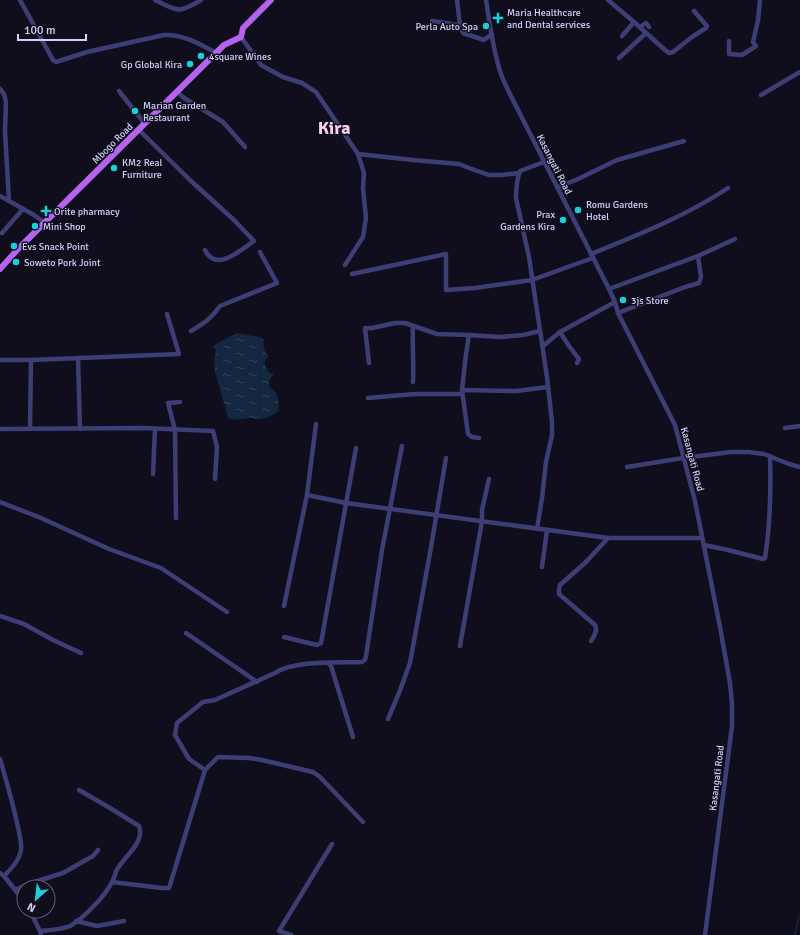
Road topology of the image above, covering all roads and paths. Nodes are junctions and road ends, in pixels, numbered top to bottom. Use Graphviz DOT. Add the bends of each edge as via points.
graph roads {
  1 [pos="20,0"];
  2 [pos="155,0"];
  3 [pos="201,0"];
  4 [pos="271,0"];
  5 [pos="457,0"];
  6 [pos="486,0"];
  7 [pos="608,0"];
  8 [pos="760,0"];
  9 [pos="694,11"];
  10 [pos="432,21"];
  11 [pos="634,22"];
  12 [pos="460,25"];
  13 [pos="640,27"];
  14 [pos="649,27"];
  15 [pos="646,33"];
  16 [pos="492,34"];
  17 [pos="622,36"];
  18 [pos="241,37"];
  19 [pos="729,41"];
  20 [pos="216,53"];
  21 [pos="619,58"];
  22 [pos="800,72"];
  23 [pos="0,89"];
  24 [pos="119,91"];
  25 [pos="177,92"];
  26 [pos="761,95"];
  27 [pos="145,124"];
  28 [pos="139,130"];
  29 [pos="684,141"];
  30 [pos="245,147"];
  31 [pos="358,154"];
  32 [pos="544,162"];
  33 [pos="519,173"];
  34 [pos="556,187"];
  35 [pos="728,188"];
  36 [pos="0,196"];
  37 [pos="9,201"];
  38 [pos="24,210"];
  39 [pos="45,223"];
  40 [pos="2,233"];
  41 [pos="735,239"];
  42 [pos="205,250"];
  43 [pos="260,252"];
  44 [pos="592,256"];
  45 [pos="698,256"];
  46 [pos="344,265"];
  47 [pos="0,269"];
  48 [pos="352,274"];
  49 [pos="532,280"];
  50 [pos="609,289"];
  51 [pos="615,302"];
  52 [pos="618,313"];
  53 [pos="167,314"];
  54 [pos="412,326"];
  55 [pos="191,331"];
  56 [pos="540,331"];
  57 [pos="560,332"];
  58 [pos="469,335"];
  59 [pos="543,346"];
  60 [pos="78,358"];
  61 [pos="0,360"];
  62 [pos="31,360"];
  63 [pos="369,363"];
  64 [pos="578,363"];
  65 [pos="413,382"];
  66 [pos="548,387"];
  67 [pos="462,392"];
  68 [pos="368,398"];
  69 [pos="180,402"];
  70 [pos="316,424"];
  71 [pos="800,426"];
  72 [pos="786,428"];
  73 [pos="0,429"];
  74 [pos="30,429"];
  75 [pos="80,429"];
  76 [pos="155,429"];
  77 [pos="175,430"];
  78 [pos="479,438"];
  79 [pos="402,446"];
  80 [pos="356,448"];
  81 [pos="770,456"];
  82 [pos="446,458"];
  83 [pos="683,458"];
  84 [pos="627,467"];
  85 [pos="800,467"];
  86 [pos="153,474"];
  87 [pos="215,479"];
  88 [pos="489,479"];
  89 [pos="307,495"];
  90 [pos="0,502"];
  91 [pos="346,503"];
  92 [pos="391,509"];
  93 [pos="436,515"];
  94 [pos="176,518"];
  95 [pos="482,521"];
  96 [pos="536,529"];
  97 [pos="547,530"];
  98 [pos="608,538"];
  99 [pos="702,538"];
  100 [pos="704,545"];
  101 [pos="542,567"];
  102 [pos="284,606"];
  103 [pos="227,612"];
  104 [pos="0,616"];
  105 [pos="186,633"];
  106 [pos="284,638"];
  107 [pos="591,641"];
  108 [pos="460,646"];
  109 [pos="81,653"];
  110 [pos="328,663"];
  111 [pos="257,682"];
  112 [pos="388,718"];
  113 [pos="353,737"];
  114 [pos="0,759"];
  115 [pos="205,770"];
  116 [pos="79,790"];
  117 [pos="363,822"];
  118 [pos="332,844"];
  119 [pos="98,850"];
  120 [pos="2,875"];
  121 [pos="112,882"];
  122 [pos="15,890"];
  123 [pos="34,919"];
  124 [pos="76,921"];
  125 [pos="124,921"];
  126 [pos="40,933"];
  127 [pos="291,935"];
  128 [pos="705,935"];
  1 -- 20 [label="street" via="56,62 87,52 164,35 176,35"];
  2 -- 3 [label="street" via="177,10"];
  4 -- 18 [label="main road" via="243,28"];
  5 -- 12 [label="street"];
  6 -- 16 [label="street, Kasangati Road"];
  7 -- 11 [label="street"];
  8 -- 19 [label="street" via="753,42 756,46 742,56 729,54"];
  9 -- 15 [label="street" via="706,28 673,52 667,52"];
  10 -- 12 [label="street"];
  11 -- 13 [label="street"];
  11 -- 17 [label="street"];
  12 -- 16 [label="street" via="463,33 484,40"];
  13 -- 14 [label="street" via="646,22"];
  13 -- 15 [label="street"];
  15 -- 21 [label="street"];
  16 -- 32 [label="street, Kasangati Road" via="503,80"];
  18 -- 20 [label="main road, Mbogo Road" via="224,45"];
  18 -- 31 [label="street" via="262,65 316,92"];
  20 -- 25 [label="main road, Mbogo Road"];
  22 -- 26 [label="street"];
  23 -- 37 [label="street" via="6,102"];
  24 -- 27 [label="street"];
  25 -- 27 [label="main road, Mbogo Road"];
  25 -- 30 [label="street" via="223,122"];
  27 -- 28 [label="main road, Mbogo Road"];
  28 -- 39 [label="main road, Mbogo Road"];
  28 -- 42 [label="street" via="254,241 223,260 211,258"];
  29 -- 34 [label="street" via="617,160"];
  31 -- 33 [label="street" via="459,164 489,175"];
  31 -- 46 [label="street" via="364,173 366,218 363,237"];
  32 -- 33 [label="street"];
  32 -- 34 [label="street, Kasangati Road"];
  33 -- 49 [label="street" via="516,198"];
  34 -- 44 [label="street, Kasangati Road"];
  35 -- 44 [label="street" via="711,199"];
  36 -- 37 [label="street"];
  37 -- 38 [label="street"];
  38 -- 39 [label="street"];
  38 -- 40 [label="street"];
  39 -- 47 [label="main road, Mbogo Road"];
  41 -- 45 [label="street"];
  43 -- 55 [label="street" via="277,283 220,306 207,322"];
  44 -- 49 [label="street"];
  44 -- 50 [label="street, Kasangati Road"];
  45 -- 50 [label="street"];
  45 -- 52 [label="street" via="701,277 699,283"];
  48 -- 49 [label="street" via="446,254 446,290"];
  49 -- 56 [label="street"];
  50 -- 51 [label="street, Kasangati Road"];
  51 -- 52 [label="street, Kasangati Road"];
  51 -- 57 [label="street"];
  52 -- 83 [label="street, Kasangati Road" via="675,425"];
  53 -- 60 [label="street" via="179,354"];
  54 -- 58 [label="street" via="437,334"];
  54 -- 63 [label="street" via="395,323 365,328"];
  54 -- 65 [label="street"];
  56 -- 58 [label="street" via="523,335"];
  56 -- 59 [label="street"];
  57 -- 59 [label="street"];
  57 -- 64 [label="street" via="580,359"];
  58 -- 67 [label="street"];
  59 -- 66 [label="street"];
  60 -- 62 [label="street"];
  60 -- 75 [label="street"];
  61 -- 62 [label="street"];
  62 -- 74 [label="street"];
  66 -- 67 [label="street" via="516,391"];
  66 -- 96 [label="street" via="552,435"];
  67 -- 68 [label="street"];
  67 -- 78 [label="street" via="468,434"];
  69 -- 77 [label="street" via="168,403"];
  70 -- 89 [label="street"];
  71 -- 72 [label="street"];
  73 -- 74 [label="street"];
  74 -- 75 [label="street"];
  75 -- 76 [label="street"];
  76 -- 77 [label="street"];
  76 -- 86 [label="street"];
  77 -- 87 [label="street" via="213,431 217,447"];
  77 -- 94 [label="street"];
  79 -- 92 [label="street"];
  80 -- 91 [label="street"];
  81 -- 83 [label="street" via="736,452"];
  81 -- 85 [label="street"];
  81 -- 100 [label="street" via="771,482 765,558"];
  82 -- 93 [label="street"];
  83 -- 84 [label="street"];
  83 -- 99 [label="street, Kasangati Road"];
  88 -- 95 [label="street"];
  89 -- 91 [label="street"];
  89 -- 102 [label="street"];
  90 -- 103 [label="street" via="109,549 161,568"];
  91 -- 92 [label="street"];
  91 -- 106 [label="street" via="321,643 317,645"];
  92 -- 93 [label="street"];
  92 -- 110 [label="street" via="382,550 366,659 362,662"];
  93 -- 95 [label="street"];
  93 -- 112 [label="street" via="410,663"];
  95 -- 96 [label="street"];
  95 -- 108 [label="street"];
  96 -- 97 [label="street"];
  97 -- 98 [label="street"];
  97 -- 101 [label="street"];
  98 -- 99 [label="street"];
  98 -- 107 [label="street" via="560,585 558,590 559,594 595,626 596,633"];
  99 -- 100 [label="street, Kasangati Road"];
  100 -- 128 [label="street, Kasangati Road" via="732,704 732,726"];
  104 -- 109 [label="street" via="24,624"];
  105 -- 111 [label="street"];
  110 -- 111 [label="street" via="282,669"];
  110 -- 113 [label="street"];
  111 -- 115 [label="street" via="215,700 203,702 177,723 175,735 189,759"];
  114 -- 120 [label="street" via="21,843 18,859"];
  115 -- 117 [label="street" via="218,757 241,757 313,772"];
  115 -- 121 [label="street" via="169,888"];
  116 -- 121 [label="street" via="140,827 137,844 118,868"];
  118 -- 127 [label="street" via="279,931"];
  119 -- 122 [label="street" via="93,856 67,871"];
  120 -- 122 [label="street"];
  121 -- 124 [label="street" via="101,899"];
  123 -- 126 [label="street"];
  124 -- 125 [label="street" via="97,926"];
  124 -- 126 [label="street" via="64,928"];
}
